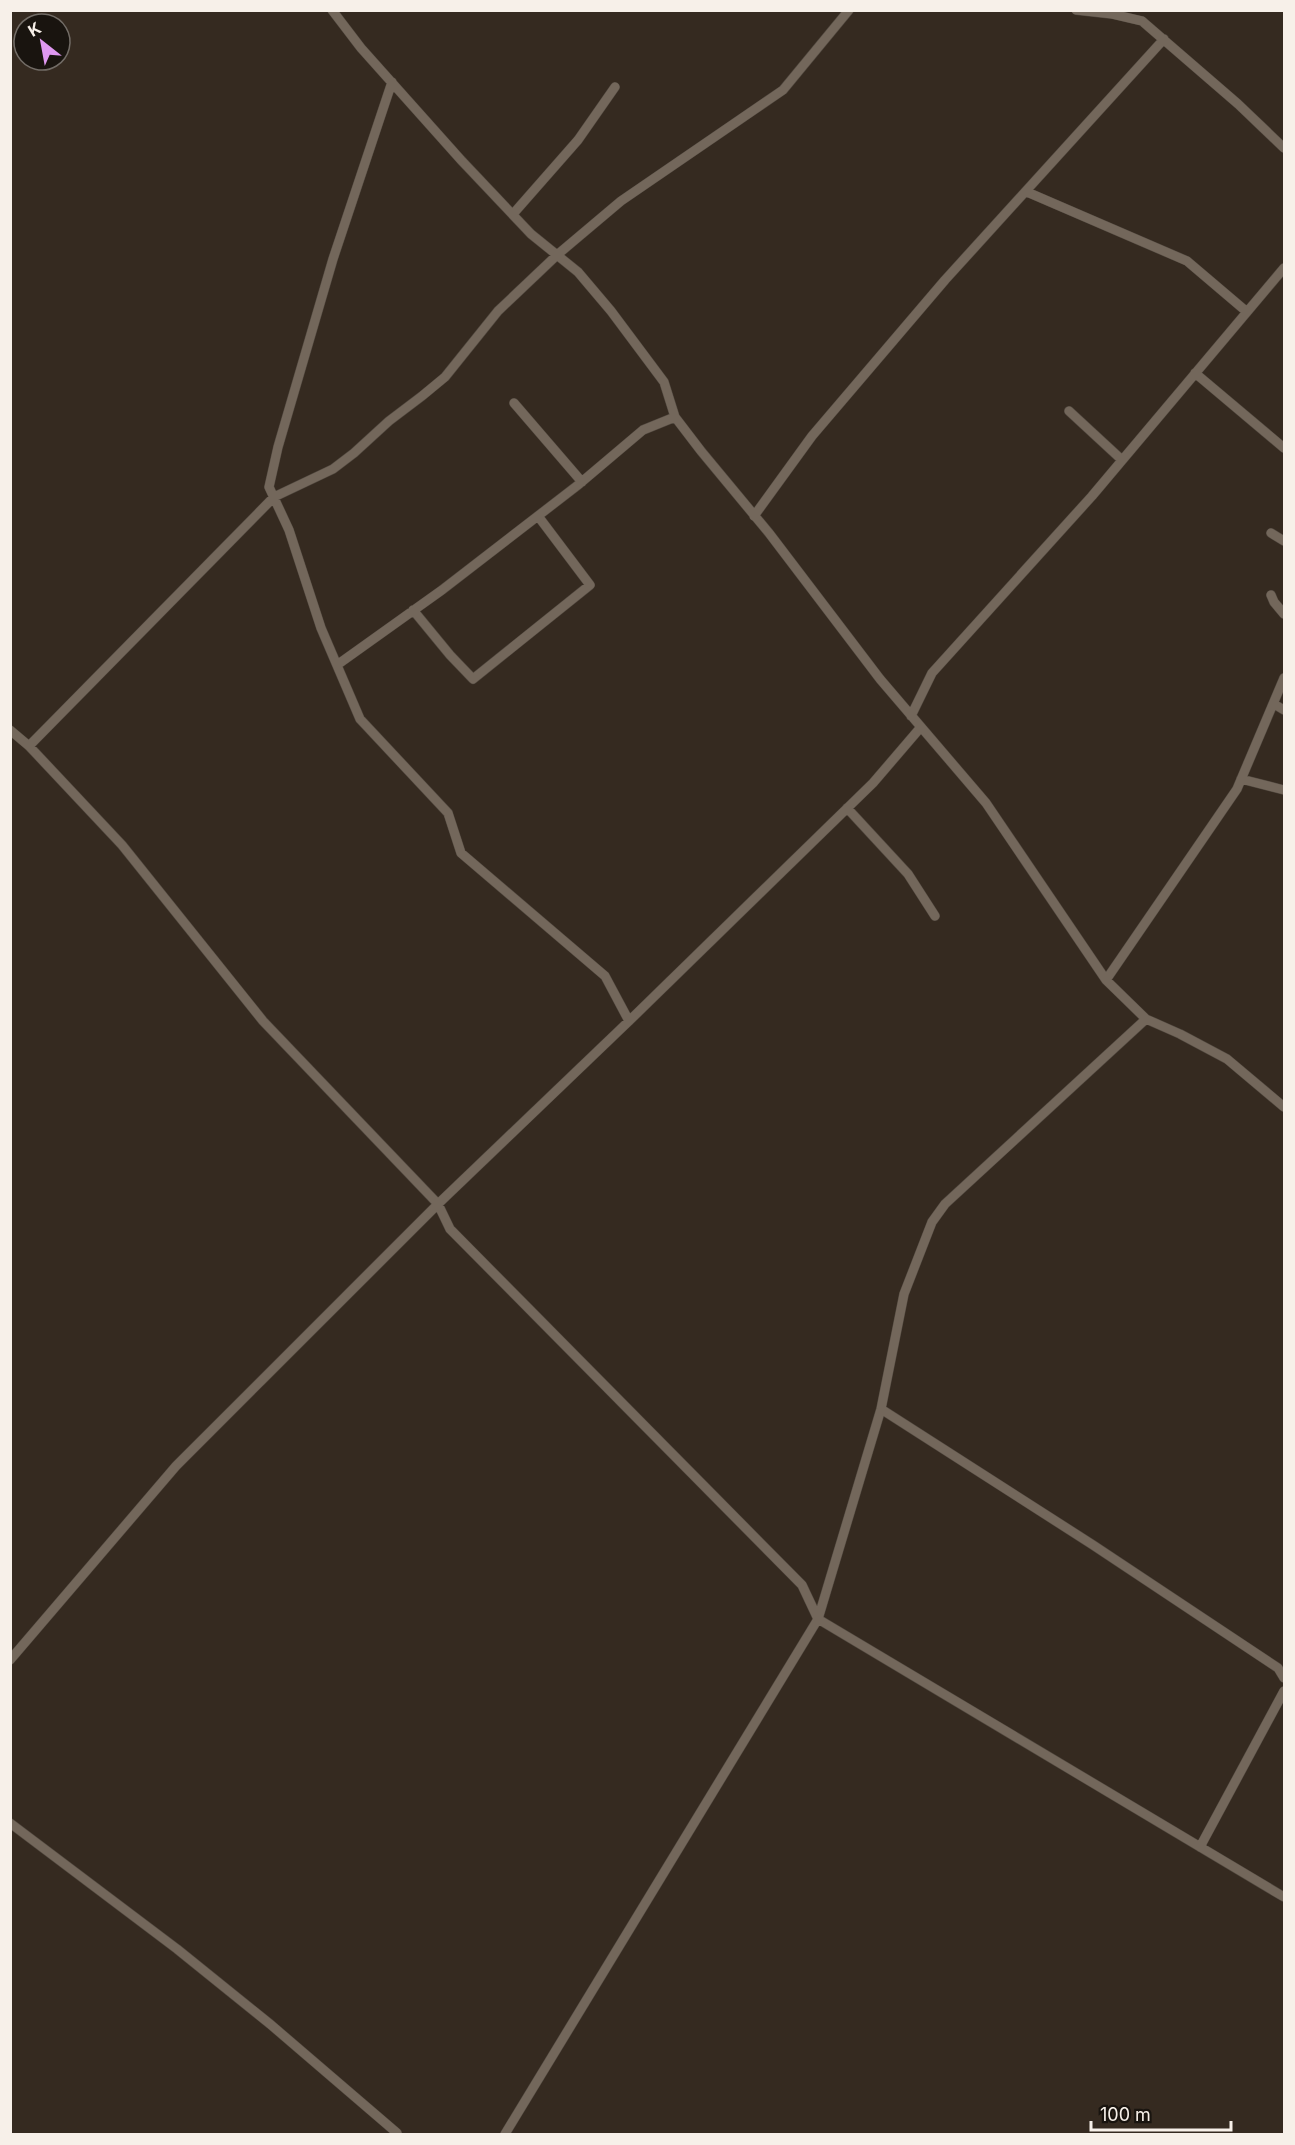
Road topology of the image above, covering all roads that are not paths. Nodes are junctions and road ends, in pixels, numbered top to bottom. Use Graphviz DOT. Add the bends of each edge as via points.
graph roads {
  1 [pos="332,10"];
  2 [pos="849,10"];
  3 [pos="1076,10"];
  4 [pos="1164,39"];
  5 [pos="392,82"];
  6 [pos="615,87"];
  7 [pos="1284,148"];
  8 [pos="1027,192"];
  9 [pos="513,214"];
  10 [pos="557,255"];
  11 [pos="1284,268"];
  12 [pos="1247,312"];
  13 [pos="1195,373"];
  14 [pos="514,403"];
  15 [pos="1069,411"];
  16 [pos="675,417"];
  17 [pos="1284,448"];
  18 [pos="1122,460"];
  19 [pos="582,482"];
  20 [pos="274,497"];
  21 [pos="538,516"];
  22 [pos="754,516"];
  23 [pos="1271,533"];
  24 [pos="1284,541"];
  25 [pos="1270,596"];
  26 [pos="413,610"];
  27 [pos="1284,614"];
  28 [pos="337,665"];
  29 [pos="1284,678"];
  30 [pos="1274,704"];
  31 [pos="1284,710"];
  32 [pos="911,716"];
  33 [pos="921,727"];
  34 [pos="10,730"];
  35 [pos="29,746"];
  36 [pos="1241,779"];
  37 [pos="1284,790"];
  38 [pos="847,808"];
  39 [pos="934,916"];
  40 [pos="1106,980"];
  41 [pos="1146,1019"];
  42 [pos="629,1021"];
  43 [pos="1284,1107"];
  44 [pos="438,1204"];
  45 [pos="881,1409"];
  46 [pos="818,1619"];
  47 [pos="10,1660"];
  48 [pos="1284,1678"];
  49 [pos="1284,1690"];
  50 [pos="10,1823"];
  51 [pos="1200,1847"];
  52 [pos="1284,1897"];
  53 [pos="396,2134"];
  54 [pos="505,2134"];
  1 -- 5 [label="street"];
  2 -- 10 [label="street" via="783,90 621,201"];
  3 -- 4 [label="street" via="1142,21"];
  4 -- 7 [label="street"];
  4 -- 8 [label="street"];
  5 -- 9 [label="street"];
  5 -- 20 [label="street" via="333,259 281,436 269,487"];
  6 -- 9 [label="street" via="578,140"];
  8 -- 12 [label="street" via="1187,261"];
  8 -- 22 [label="street" via="945,280 812,436"];
  9 -- 10 [label="street"];
  10 -- 16 [label="street" via="578,272 664,382"];
  10 -- 20 [label="street" via="498,311 445,377 333,469"];
  11 -- 12 [label="street"];
  12 -- 13 [label="street"];
  13 -- 17 [label="street"];
  13 -- 18 [label="street"];
  14 -- 19 [label="street"];
  15 -- 18 [label="street"];
  16 -- 19 [label="street" via="643,430"];
  16 -- 22 [label="street"];
  18 -- 32 [label="street" via="932,673"];
  19 -- 21 [label="street"];
  20 -- 28 [label="street"];
  20 -- 35 [label="street"];
  21 -- 26 [label="street"];
  21 -- 26 [label="street" via="590,585 473,680"];
  22 -- 32 [label="street"];
  23 -- 24 [label="street"];
  25 -- 27 [label="street"];
  26 -- 28 [label="street"];
  28 -- 42 [label="street" via="360,719 448,813 461,853 605,976"];
  29 -- 30 [label="street"];
  30 -- 31 [label="street"];
  30 -- 36 [label="street"];
  32 -- 33 [label="street"];
  33 -- 38 [label="street"];
  33 -- 40 [label="street" via="986,802"];
  34 -- 35 [label="street"];
  35 -- 44 [label="street" via="122,845 263,1021"];
  36 -- 37 [label="street"];
  36 -- 40 [label="street"];
  38 -- 39 [label="street" via="908,874"];
  38 -- 42 [label="street"];
  40 -- 41 [label="street"];
  41 -- 43 [label="street" via="1227,1059"];
  41 -- 45 [label="street" via="945,1204 932,1222 904,1294"];
  42 -- 44 [label="street"];
  44 -- 46 [label="street" via="450,1229 802,1585"];
  44 -- 47 [label="street" via="176,1466"];
  45 -- 46 [label="street"];
  45 -- 48 [label="street" via="1278,1668"];
  46 -- 51 [label="street"];
  46 -- 54 [label="street"];
  49 -- 51 [label="street"];
  50 -- 53 [label="street" via="177,1949"];
  51 -- 52 [label="street"];
}
